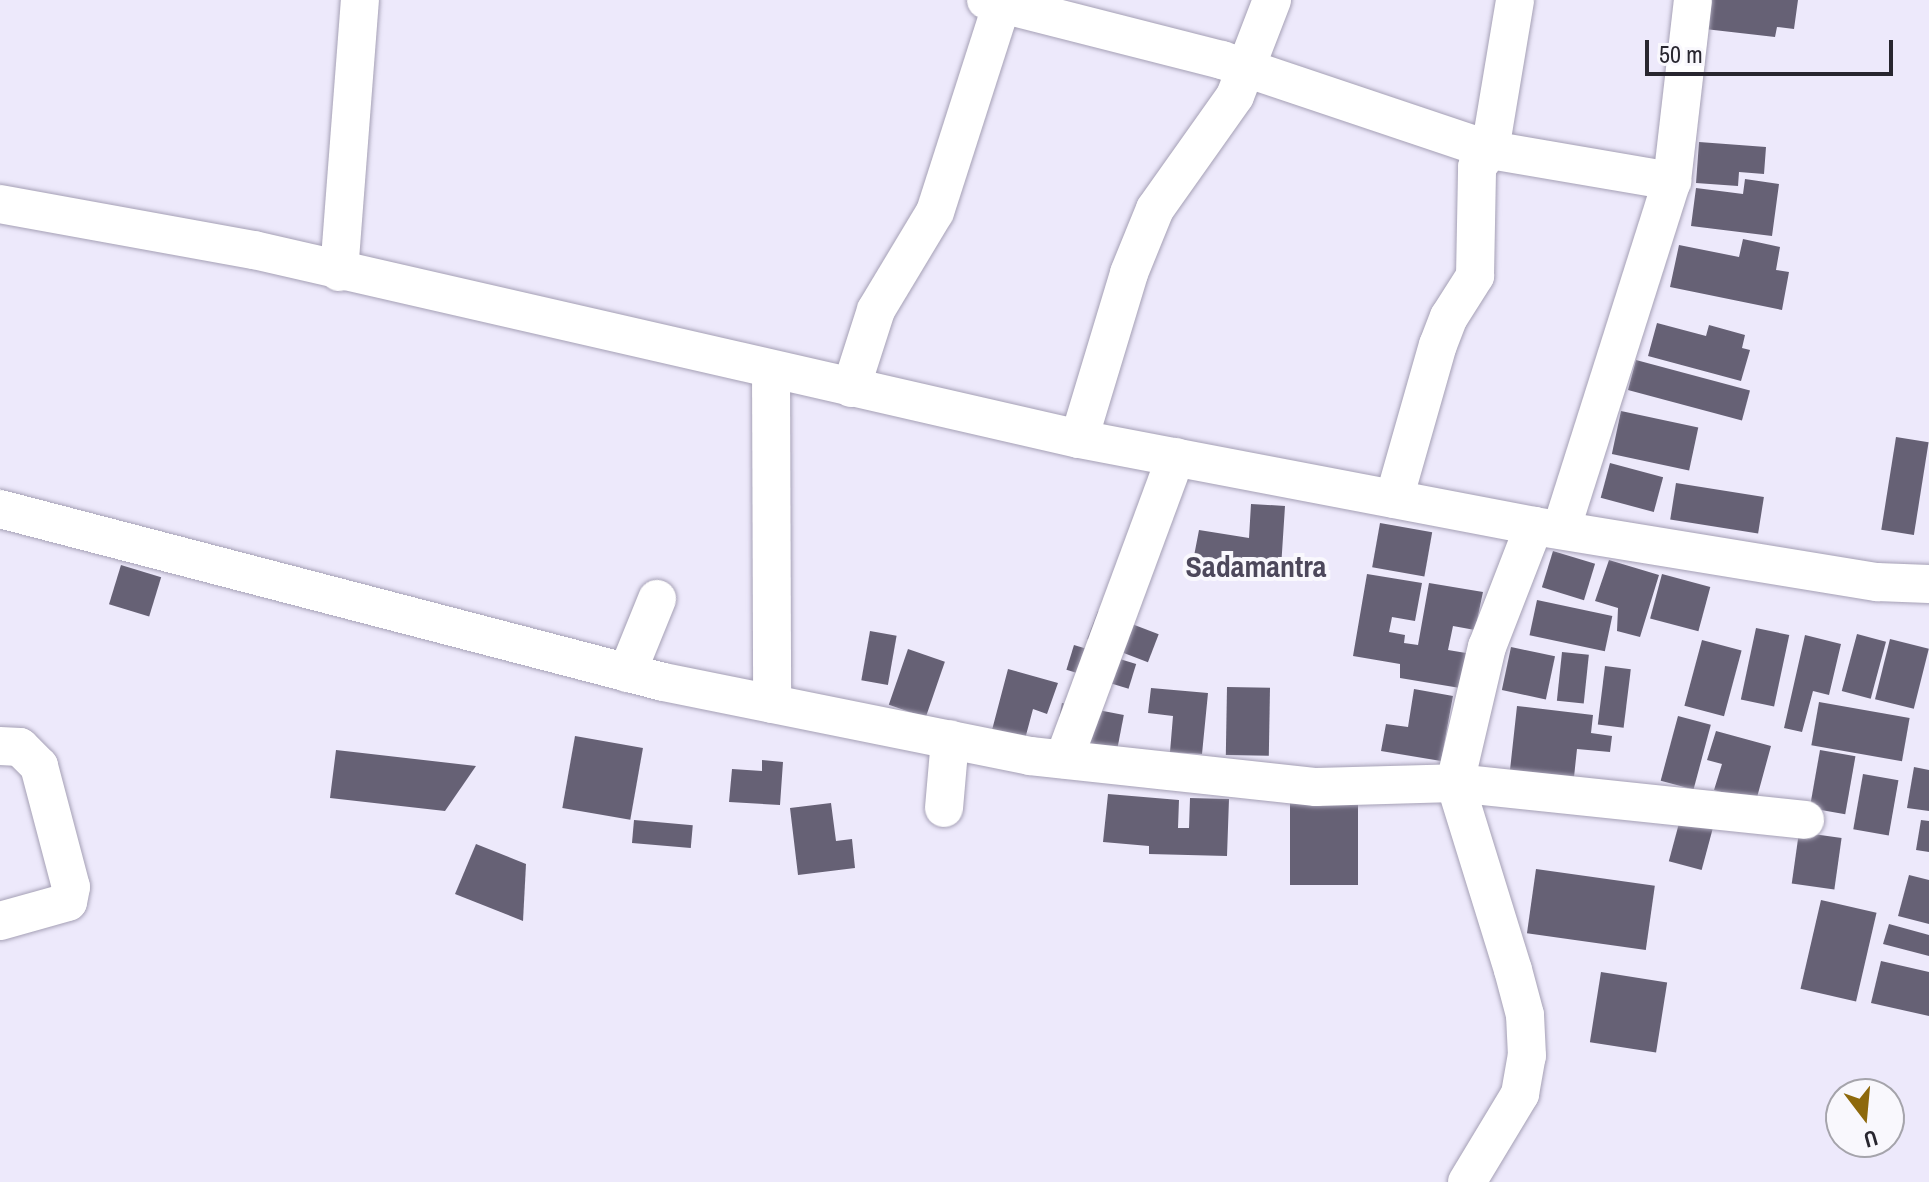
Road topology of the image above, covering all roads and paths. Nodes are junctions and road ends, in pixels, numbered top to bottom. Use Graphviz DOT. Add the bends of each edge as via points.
graph roads {
  1 [pos="360,0"];
  2 [pos="1272,0"];
  3 [pos="1515,0"];
  4 [pos="1693,0"];
  5 [pos="994,2"];
  6 [pos="1247,68"];
  7 [pos="1490,150"];
  8 [pos="1672,181"];
  9 [pos="0,204"];
  10 [pos="339,272"];
  11 [pos="771,370"];
  12 [pos="851,388"];
  13 [pos="1079,439"];
  14 [pos="1176,457"];
  15 [pos="1394,499"];
  16 [pos="0,509"];
  17 [pos="1548,527"];
  18 [pos="1929,584"];
  19 [pos="657,599"];
  20 [pos="627,673"];
  21 [pos="772,704"];
  22 [pos="950,739"];
  23 [pos="0,746"];
  24 [pos="1064,759"];
  25 [pos="1455,783"];
  26 [pos="944,808"];
  27 [pos="1805,820"];
  28 [pos="0,921"];
  29 [pos="1467,1182"];
  1 -- 10 [label="street"];
  2 -- 6 [label="street"];
  3 -- 7 [label="street"];
  4 -- 8 [label="street"];
  5 -- 6 [label="street"];
  5 -- 12 [label="street" via="935,212 876,310"];
  6 -- 7 [label="street"];
  6 -- 13 [label="street" via="1235,96 1155,209 1129,273"];
  7 -- 8 [label="street"];
  7 -- 15 [label="street" via="1477,167 1475,276 1443,331"];
  8 -- 17 [label="street"];
  9 -- 10 [label="street" via="254,250"];
  10 -- 11 [label="street"];
  11 -- 12 [label="street"];
  11 -- 21 [label="street"];
  12 -- 13 [label="street"];
  13 -- 14 [label="street"];
  14 -- 15 [label="street"];
  14 -- 24 [label="street"];
  15 -- 17 [label="street"];
  16 -- 20 [label="street"];
  17 -- 18 [label="street" via="1877,582"];
  17 -- 25 [label="street" via="1487,647"];
  19 -- 20 [label="street"];
  20 -- 21 [label="street"];
  21 -- 22 [label="street"];
  22 -- 24 [label="street"];
  22 -- 26 [label="street"];
  23 -- 28 [label="street" via="20,747 39,766 71,887 68,902"];
  24 -- 25 [label="street" via="1316,787"];
  25 -- 27 [label="street"];
  25 -- 29 [label="street" via="1521,1000 1527,1056 1520,1094"];
}
